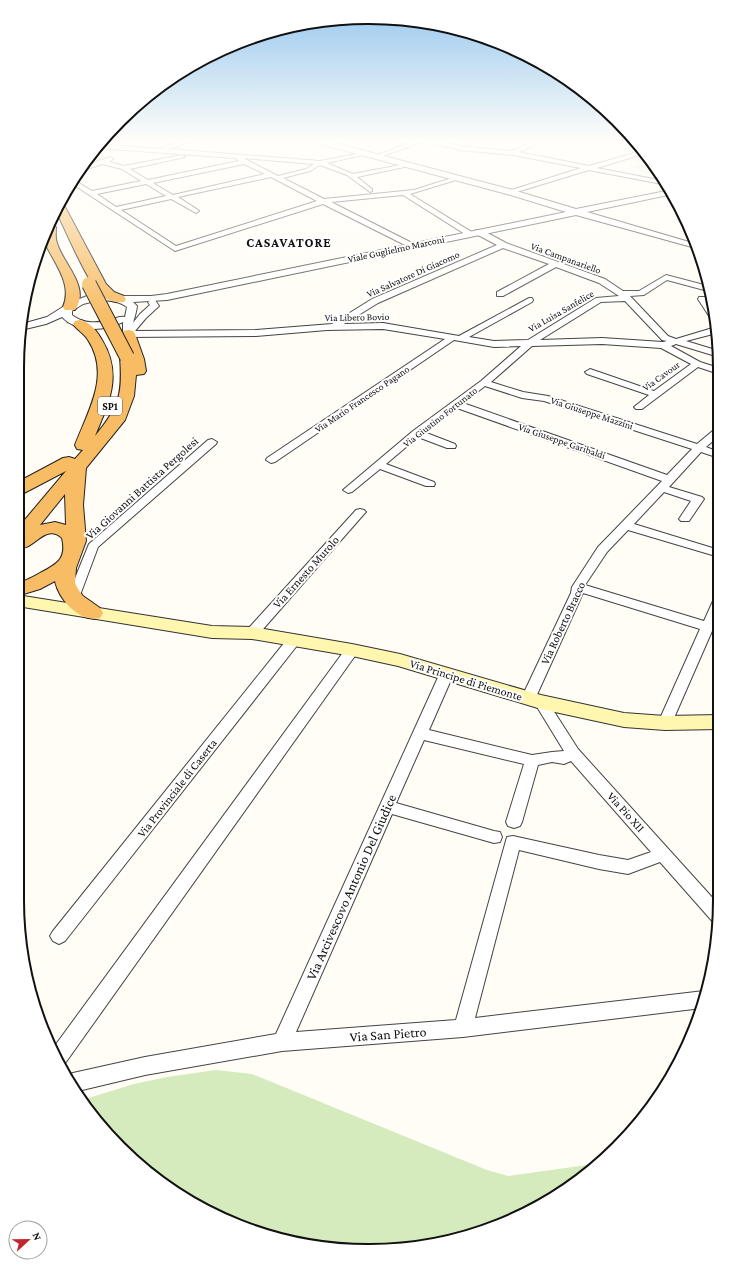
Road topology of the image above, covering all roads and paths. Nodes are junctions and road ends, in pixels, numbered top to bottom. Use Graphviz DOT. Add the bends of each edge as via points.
graph roads {
  1 [pos="105,201"];
  2 [pos="153,201"];
  3 [pos="180,201"];
  4 [pos="332,201"];
  5 [pos="418,201"];
  6 [pos="540,201"];
  7 [pos="629,201"];
  8 [pos="324,202"];
  9 [pos="597,208"];
  10 [pos="116,209"];
  11 [pos="196,211"];
  12 [pos="62,212"];
  13 [pos="576,212"];
  14 [pos="602,220"];
  15 [pos="55,226"];
  16 [pos="53,231"];
  17 [pos="475,233"];
  18 [pos="503,245"];
  19 [pos="690,245"];
  20 [pos="411,246"];
  21 [pos="555,264"];
  22 [pos="703,288"];
  23 [pos="500,294"];
  24 [pos="624,296"];
  25 [pos="167,297"];
  26 [pos="119,299"];
  27 [pos="702,299"];
  28 [pos="529,300"];
  29 [pos="152,302"];
  30 [pos="706,303"];
  31 [pos="70,307"];
  32 [pos="132,311"];
  33 [pos="39,323"];
  34 [pos="80,324"];
  35 [pos="27,326"];
  36 [pos="334,327"];
  37 [pos="711,332"];
  38 [pos="128,334"];
  39 [pos="456,338"];
  40 [pos="677,341"];
  41 [pos="531,342"];
  42 [pos="663,345"];
  43 [pos="712,352"];
  44 [pos="121,358"];
  45 [pos="697,364"];
  46 [pos="713,369"];
  47 [pos="590,372"];
  48 [pos="484,383"];
  49 [pos="654,394"];
  50 [pos="455,404"];
  51 [pos="639,407"];
  52 [pos="417,433"];
  53 [pos="713,436"];
  54 [pos="100,442"];
  55 [pos="212,442"];
  56 [pos="83,445"];
  57 [pos="451,446"];
  58 [pos="699,448"];
  59 [pos="713,453"];
  60 [pos="271,460"];
  61 [pos="380,465"];
  62 [pos="73,466"];
  63 [pos="665,483"];
  64 [pos="430,484"];
  65 [pos="24,486"];
  66 [pos="348,490"];
  67 [pos="360,512"];
  68 [pos="24,516"];
  69 [pos="685,519"];
  70 [pos="625,525"];
  71 [pos="24,531"];
  72 [pos="24,541"];
  73 [pos="713,552"];
  74 [pos="70,559"];
  75 [pos="24,588"];
  76 [pos="578,590"];
  77 [pos="73,598"];
  78 [pos="24,601"];
  79 [pos="93,613"];
  80 [pos="713,615"];
  81 [pos="706,631"];
  82 [pos="252,633"];
  83 [pos="294,640"];
  84 [pos="352,650"];
  85 [pos="447,673"];
  86 [pos="534,700"];
  87 [pos="713,722"];
  88 [pos="665,723"];
  89 [pos="419,733"];
  90 [pos="573,753"];
  91 [pos="532,761"];
  92 [pos="388,807"];
  93 [pos="514,822"];
  94 [pos="494,837"];
  95 [pos="664,854"];
  96 [pos="713,910"];
  97 [pos="59,936"];
  98 [pos="698,1000"];
  99 [pos="463,1028"];
  100 [pos="282,1042"];
  101 [pos="61,1054"];
  102 [pos="76,1082"];
  1 -- 10 [label="street"];
  2 -- 10 [label="street"];
  3 -- 11 [label="street"];
  4 -- 8 [label="street"];
  5 -- 17 [label="street, Via Campanariello"];
  6 -- 13 [label="street"];
  7 -- 9 [label="street, Viale Guglielmo Marconi"];
  8 -- 10 [label="street" via="175,249"];
  8 -- 20 [label="street"];
  9 -- 13 [label="street, Viale Guglielmo Marconi"];
  9 -- 14 [label="street" via="594,212"];
  12 -- 26 [label="highway" via="100,286 109,295"];
  13 -- 14 [label="street"];
  13 -- 17 [label="street, Viale Guglielmo Marconi"];
  14 -- 19 [label="street"];
  15 -- 44 [label="highway, SP1" via="84,285 109,346"];
  16 -- 31 [label="highway" via="51,242 73,288 74,301"];
  17 -- 18 [label="street, Via Campanariello"];
  17 -- 20 [label="street, Viale Guglielmo Marconi"];
  18 -- 21 [label="street, Via Campanariello"];
  18 -- 36 [label="street, Via Salvatore Di Giacomo" via="375,301"];
  20 -- 25 [label="street, Viale Guglielmo Marconi"];
  21 -- 23 [label="street"];
  21 -- 24 [label="street, Via Campanariello" via="602,281"];
  22 -- 24 [label="street, Via Luisa Sanfelice" via="666,277 641,293"];
  24 -- 40 [label="street, Via Campanariello" via="666,338"];
  24 -- 41 [label="street, Via Luisa Sanfelice" via="599,300"];
  25 -- 26 [label="street, Viale Guglielmo Marconi"];
  25 -- 29 [label="street, Viale Guglielmo Marconi"];
  26 -- 31 [label="street, Viale Guglielmo Marconi" via="94,298"];
  26 -- 32 [label="street" via="132,306"];
  27 -- 30 [label="street"];
  28 -- 39 [label="street, Via Mario Francesco Pagano"];
  29 -- 32 [label="street, Viale Guglielmo Marconi"];
  29 -- 38 [label="street" via="155,306 142,315"];
  31 -- 33 [label="street"];
  31 -- 34 [label="street" via="67,316"];
  32 -- 34 [label="street, Viale Guglielmo Marconi" via="127,317 105,324"];
  32 -- 38 [label="street" via="126,328"];
  33 -- 34 [label="street"];
  33 -- 35 [label="street"];
  34 -- 56 [label="highway" via="89,329 99,345 105,372 103,395"];
  36 -- 38 [label="street, Via Libero Bovio" via="256,333"];
  36 -- 39 [label="street, Via Libero Bovio" via="390,327"];
  37 -- 40 [label="street, Via Libero Bovio"];
  38 -- 54 [label="highway" via="140,376 137,402 117,428"];
  39 -- 41 [label="street, Via Libero Bovio" via="494,344"];
  39 -- 60 [label="street, Via Mario Francesco Pagano"];
  40 -- 42 [label="street, Via Libero Bovio"];
  40 -- 43 [label="street, Via Campanariello"];
  41 -- 42 [label="street, Via Libero Bovio" via="602,341"];
  41 -- 48 [label="street, Via Giustino Fortunato"];
  42 -- 45 [label="street"];
  44 -- 54 [label="highway, SP1" via="129,386 126,401 118,420"];
  44 -- 56 [label="highway, SP1" via="112,401 103,421"];
  45 -- 46 [label="street"];
  45 -- 49 [label="street, Via Cavour"];
  47 -- 49 [label="street"];
  48 -- 50 [label="street, Via Giustino Fortunato"];
  48 -- 58 [label="street, Via Giuseppe Mazzini" via="522,395 546,398"];
  49 -- 51 [label="street, Via Cavour"];
  50 -- 52 [label="street, Via Giustino Fortunato"];
  50 -- 63 [label="street, Via Giuseppe Garibaldi"];
  52 -- 57 [label="street"];
  52 -- 61 [label="street, Via Giustino Fortunato"];
  53 -- 58 [label="street, Via Roberto Bracco"];
  54 -- 62 [label="highway, SP1"];
  55 -- 77 [label="street, Via Giovanni Battista Pergolesi" via="93,546"];
  56 -- 62 [label="highway, SP1"];
  58 -- 59 [label="street, Via Giuseppe Mazzini"];
  58 -- 63 [label="street, Via Roberto Bracco"];
  61 -- 64 [label="street"];
  61 -- 66 [label="street, Via Giustino Fortunato"];
  62 -- 65 [label="highway"];
  62 -- 68 [label="highway, SP1"];
  62 -- 71 [label="highway, SP1"];
  62 -- 74 [label="highway" via="72,503 77,541"];
  63 -- 69 [label="street, Via Giuseppe Garibaldi" via="698,499"];
  63 -- 70 [label="street, Via Roberto Bracco"];
  67 -- 82 [label="street, Via Ernesto Murolo"];
  70 -- 73 [label="street"];
  70 -- 76 [label="street, Via Roberto Bracco" via="602,550"];
  72 -- 74 [label="highway" via="36,532 51,528 66,531 73,542"];
  74 -- 75 [label="highway" via="33,586"];
  74 -- 77 [label="highway" via="65,577"];
  76 -- 81 [label="street"];
  76 -- 86 [label="street, Via Roberto Bracco"];
  77 -- 79 [label="highway" via="80,606"];
  78 -- 79 [label="main road, Via Principe di Piemonte"];
  79 -- 82 [label="main road, Via Principe di Piemonte" via="212,632"];
  80 -- 81 [label="street"];
  81 -- 88 [label="street"];
  82 -- 83 [label="main road, Via Principe di Piemonte"];
  83 -- 84 [label="main road, Via Principe di Piemonte"];
  83 -- 97 [label="street, Via Provinciale di Caserta"];
  84 -- 85 [label="main road, Via Principe di Piemonte"];
  84 -- 101 [label="street"];
  85 -- 86 [label="main road, Via Principe di Piemonte"];
  85 -- 89 [label="street, Via Arcivescovo Antonio Del Giudice"];
  86 -- 88 [label="main road, Via Principe di Piemonte" via="624,720"];
  86 -- 90 [label="street, Via Pio XII"];
  87 -- 88 [label="main road, Via Principe di Piemonte"];
  89 -- 91 [label="street"];
  89 -- 92 [label="street, Via Arcivescovo Antonio Del Giudice"];
  90 -- 91 [label="street" via="564,758 552,757"];
  90 -- 95 [label="street, Via Pio XII"];
  91 -- 93 [label="street"];
  92 -- 94 [label="street"];
  92 -- 100 [label="street, Via Arcivescovo Antonio Del Giudice"];
  95 -- 96 [label="street, Via Pio XII"];
  95 -- 99 [label="street" via="628,867 513,842"];
  98 -- 99 [label="street, Via San Pietro"];
  99 -- 100 [label="street, Via San Pietro"];
  100 -- 102 [label="street, Via San Pietro" via="145,1066"];
}
